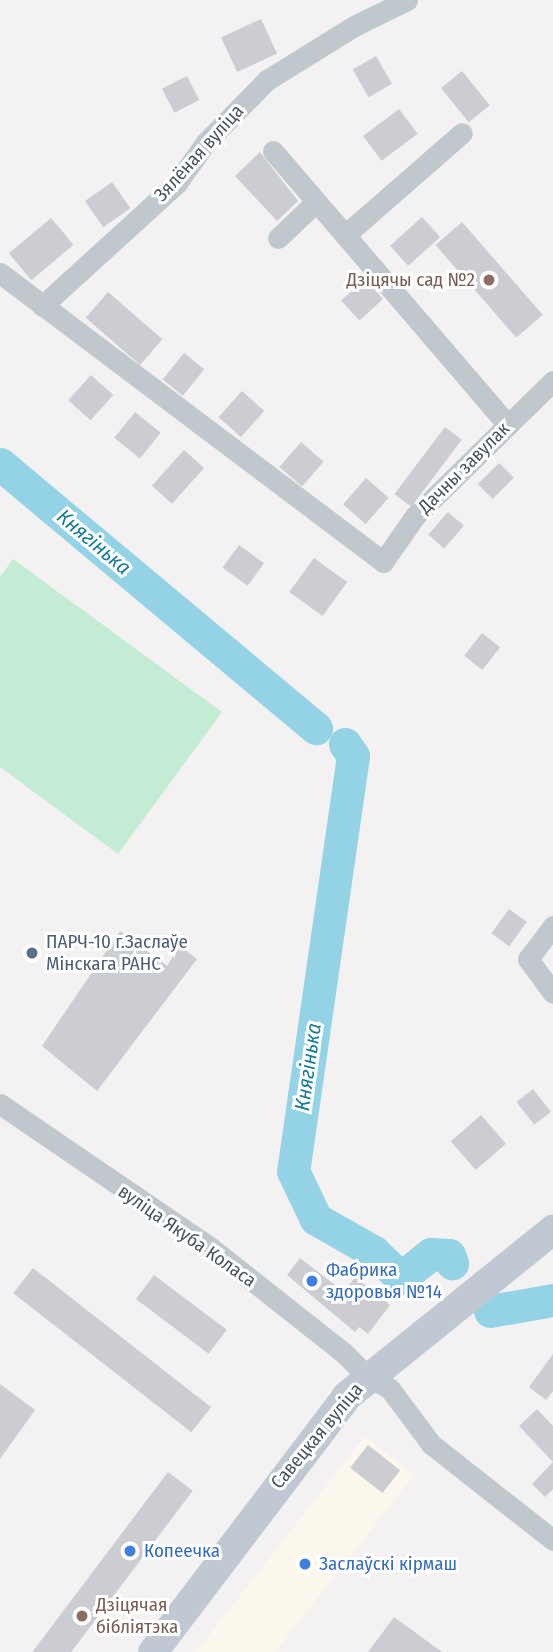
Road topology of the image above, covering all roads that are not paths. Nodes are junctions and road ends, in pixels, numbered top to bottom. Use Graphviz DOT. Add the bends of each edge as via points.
graph roads {
  1 [pos="407,0"];
  2 [pos="462,133"];
  3 [pos="273,151"];
  4 [pos="316,202"];
  5 [pos="345,235"];
  6 [pos="278,238"];
  7 [pos="0,273"];
  8 [pos="42,306"];
  9 [pos="553,381"];
  10 [pos="508,425"];
  11 [pos="553,926"];
  12 [pos="553,993"];
  13 [pos="0,1104"];
  14 [pos="553,1230"];
  15 [pos="368,1376"];
  16 [pos="547,1529"];
  17 [pos="153,1652"];
  1 -- 8 [label="street, Зялёная вуліца" via="354,26 267,80 206,142 177,183"];
  2 -- 5 [label="street"];
  3 -- 4 [label="street"];
  4 -- 5 [label="street"];
  4 -- 6 [label="street"];
  5 -- 10 [label="street"];
  7 -- 8 [label="street"];
  8 -- 10 [label="street, Дачны завулак" via="383,562 415,516"];
  9 -- 10 [label="street, Дачны завулак"];
  11 -- 12 [label="street" via="528,958"];
  13 -- 15 [label="street, вуліца Якуба Коласа" via="211,1248"];
  14 -- 15 [label="main road, Савецкая вуліца"];
  15 -- 16 [label="street, вуліца Якуба Коласа" via="390,1388 431,1444"];
  15 -- 17 [label="main road, Савецкая вуліца" via="267,1497"];
}
